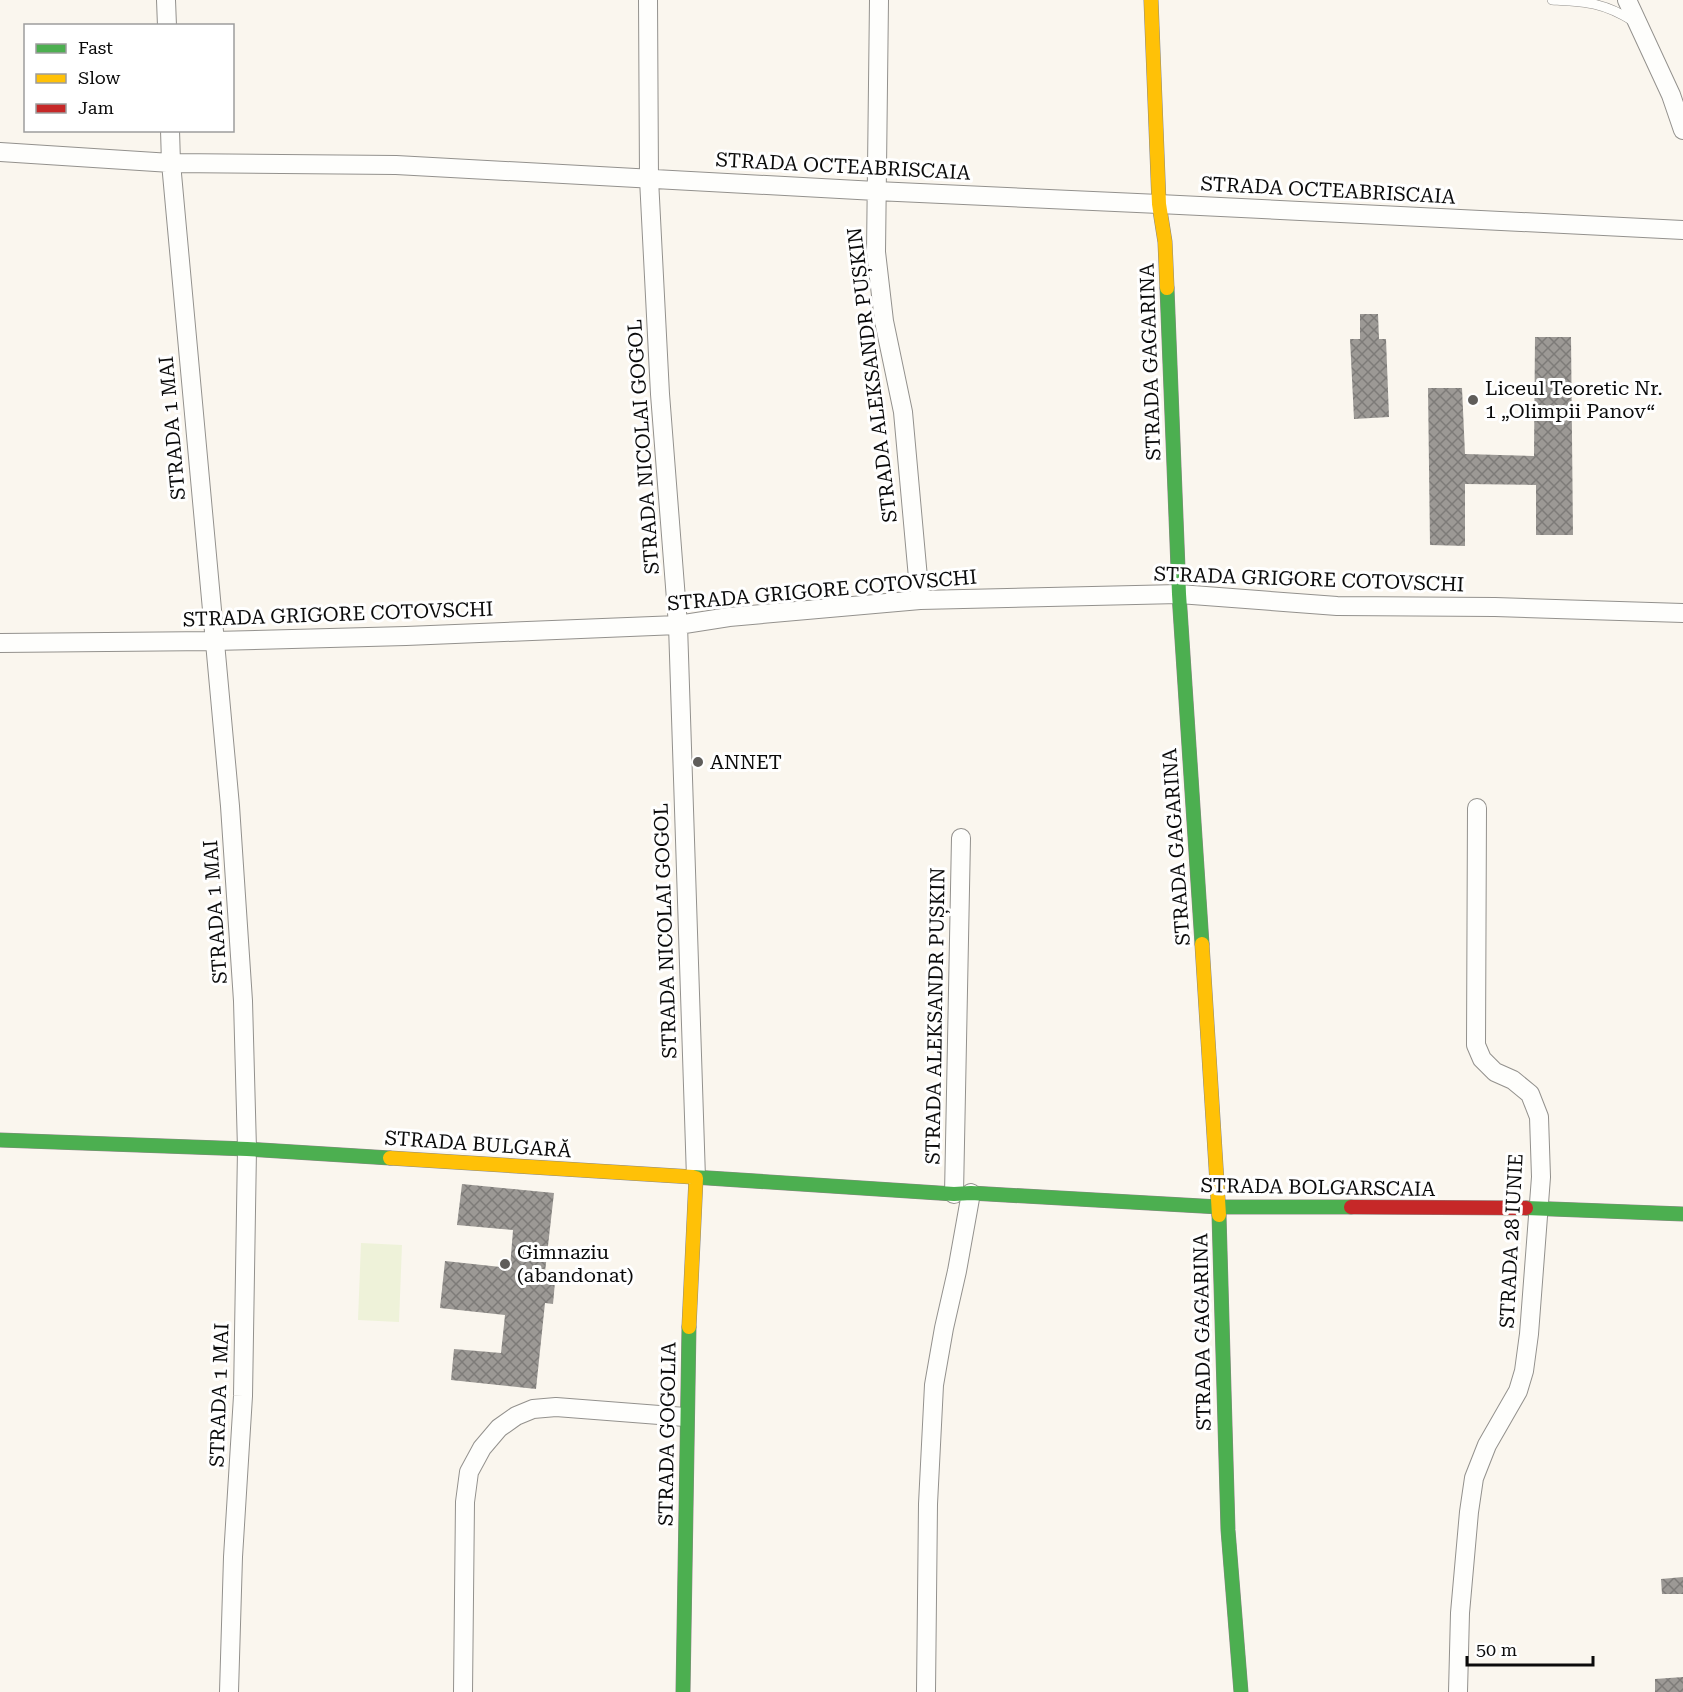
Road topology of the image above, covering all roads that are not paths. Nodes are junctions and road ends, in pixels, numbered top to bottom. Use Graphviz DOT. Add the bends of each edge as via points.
graph roads {
  1 [pos="166,0"];
  2 [pos="648,0"];
  3 [pos="879,0"];
  4 [pos="1151,0"];
  5 [pos="1552,0"];
  6 [pos="1627,0"];
  7 [pos="167,24"];
  8 [pos="1640,25"];
  9 [pos="1683,130"];
  10 [pos="170,132"];
  11 [pos="0,152"];
  12 [pos="171,163"];
  13 [pos="649,178"];
  14 [pos="876,191"];
  15 [pos="1159,204"];
  16 [pos="1683,230"];
  17 [pos="1179,594"];
  18 [pos="920,600"];
  19 [pos="1683,613"];
  20 [pos="678,625"];
  21 [pos="213,641"];
  22 [pos="0,643"];
  23 [pos="1477,808"];
  24 [pos="961,838"];
  25 [pos="0,1140"];
  26 [pos="247,1149"];
  27 [pos="696,1178"];
  28 [pos="962,1194"];
  29 [pos="1219,1207"];
  30 [pos="1537,1208"];
  31 [pos="1683,1214"];
  32 [pos="685,1417"];
  33 [pos="230,1692"];
  34 [pos="463,1692"];
  35 [pos="683,1692"];
  36 [pos="926,1692"];
  37 [pos="1240,1692"];
  38 [pos="1458,1692"];
  1 -- 7 [label="street"];
  2 -- 13 [label="street, STRADA NICOLAI GOGOL"];
  3 -- 14 [label="street, STRADA ALEKSANDR PUȘKIN"];
  4 -- 15 [label="street, STRADA GAGARINA"];
  5 -- 8 [label="lane" via="1592,2 1617,10"];
  6 -- 8 [label="street"];
  8 -- 9 [label="street"];
  10 -- 12 [label="street, STRADA 1 MAI"];
  11 -- 12 [label="street, STRADA OCTEABRISCAIA"];
  12 -- 13 [label="street, STRADA OCTEABRISCAIA" via="396,165"];
  12 -- 21 [label="street, STRADA 1 MAI"];
  13 -- 14 [label="street, STRADA OCTEABRISCAIA"];
  13 -- 20 [label="street, STRADA NICOLAI GOGOL" via="660,394"];
  14 -- 15 [label="street, STRADA OCTEABRISCAIA"];
  14 -- 18 [label="street, STRADA ALEKSANDR PUȘKIN" via="876,252 884,321 903,412"];
  15 -- 16 [label="street, STRADA OCTEABRISCAIA"];
  15 -- 17 [label="street, STRADA GAGARINA" via="1165,242"];
  17 -- 18 [label="street, STRADA GRIGORE COTOVSCHI"];
  17 -- 19 [label="street, STRADA GRIGORE COTOVSCHI" via="1337,606"];
  17 -- 29 [label="street, STRADA GAGARINA"];
  18 -- 20 [label="street, STRADA GRIGORE COTOVSCHI"];
  20 -- 21 [label="street, STRADA GRIGORE COTOVSCHI"];
  20 -- 27 [label="street, STRADA NICOLAI GOGOL"];
  21 -- 22 [label="street, STRADA GRIGORE COTOVSCHI"];
  21 -- 26 [label="street, STRADA 1 MAI" via="230,806 243,1001"];
  23 -- 30 [label="street, STRADA 28 IUNIE" via="1476,1045 1482,1059 1495,1072 1514,1080 1530,1094 1539,1118"];
  24 -- 28 [label="street, STRADA ALEKSANDR PUȘKIN"];
  25 -- 26 [label="street, STRADA BULGARĂ"];
  26 -- 27 [label="street, STRADA BULGARĂ"];
  26 -- 33 [label="street, STRADA 1 MAI" via="243,1396"];
  27 -- 28 [label="street, STRADA BULGARĂ"];
  27 -- 32 [label="street, STRADA GOGOLIA"];
  28 -- 29 [label="street, STRADA BOLGARSCAIA"];
  28 -- 36 [label="street, STRADA ALEKSANDR PUȘKIN" via="957,1271 934,1385"];
  29 -- 30 [label="street, STRADA BOLGARSCAIA"];
  29 -- 37 [label="street, STRADA GAGARINA" via="1228,1530"];
  30 -- 31 [label="street, STRADA BOLGARSCAIA"];
  30 -- 38 [label="street, STRADA 28 IUNIE" via="1524,1371 1518,1391 1487,1445 1474,1478 1460,1613"];
  32 -- 34 [label="street" via="556,1407 533,1409 499,1428 482,1448 469,1472 465,1502"];
  32 -- 35 [label="street, STRADA GOGOLIA"];
}
